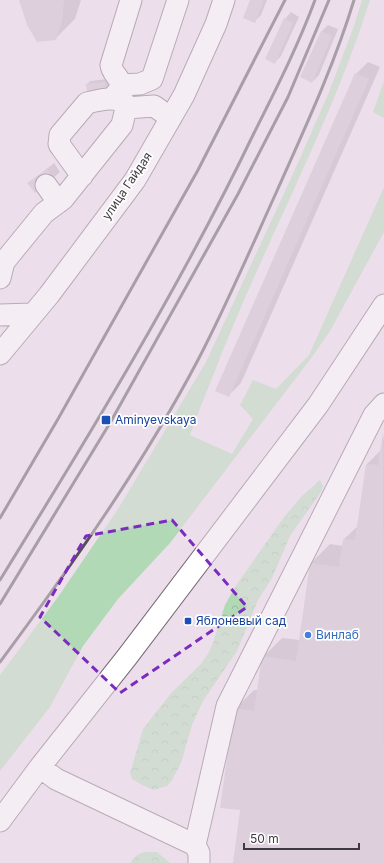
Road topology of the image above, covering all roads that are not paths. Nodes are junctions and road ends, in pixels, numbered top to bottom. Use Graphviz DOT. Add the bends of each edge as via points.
graph roads {
  1 [pos="131,0"];
  2 [pos="178,0"];
  3 [pos="224,0"];
  4 [pos="119,97"];
  5 [pos="171,118"];
  6 [pos="82,176"];
  7 [pos="46,185"];
  8 [pos="58,202"];
  9 [pos="1,267"];
  10 [pos="384,305"];
  11 [pos="32,314"];
  12 [pos="0,315"];
  13 [pos="4,344"];
  14 [pos="384,404"];
  15 [pos="40,767"];
  16 [pos="0,821"];
  17 [pos="197,854"];
  1 -- 4 [label="street" via="111,65 111,69 118,77"];
  2 -- 4 [label="street" via="152,79"];
  3 -- 5 [label="street, улица Гайдая" via="216,24"];
  4 -- 5 [label="street" via="154,106"];
  4 -- 6 [label="street" via="122,125"];
  4 -- 6 [label="street" via="87,103 60,136 59,144"];
  5 -- 11 [label="street, улица Гайдая" via="135,180"];
  6 -- 8 [label="street"];
  7 -- 8 [label="street"];
  8 -- 9 [label="street" via="44,213"];
  10 -- 15 [label="street" via="318,405 127,657"];
  11 -- 12 [label="street"];
  11 -- 13 [label="street, улица Гайдая"];
  14 -- 17 [label="street" via="374,415 226,706"];
  15 -- 16 [label="street"];
  15 -- 17 [label="street" via="56,779"];
}
